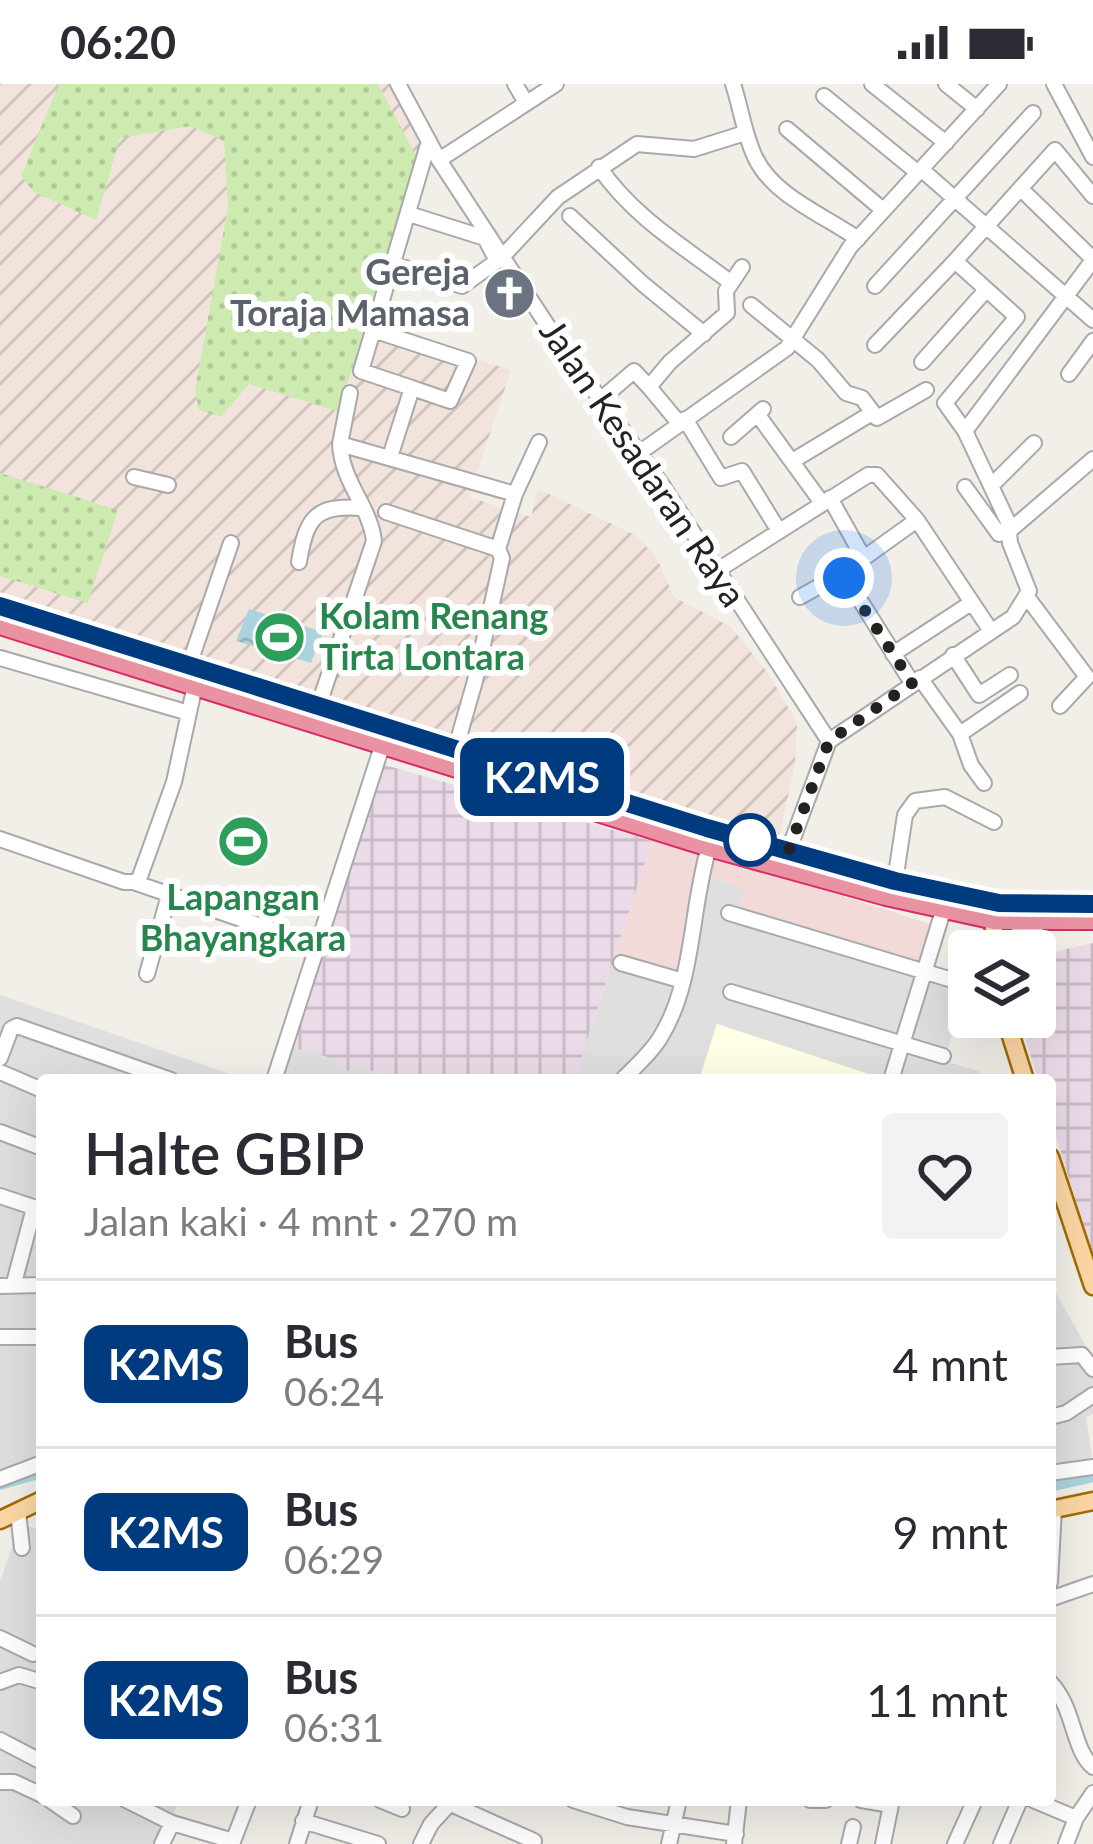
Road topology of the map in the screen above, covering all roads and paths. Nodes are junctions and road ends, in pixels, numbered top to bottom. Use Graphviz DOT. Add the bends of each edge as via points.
graph roads {
  1 [pos="398,84"];
  2 [pos="515,84"];
  3 [pos="556,84"];
  4 [pos="733,84"];
  5 [pos="872,84"];
  6 [pos="946,84"];
  7 [pos="999,84"];
  8 [pos="1054,84"];
  9 [pos="890,89"];
  10 [pos="824,96"];
  11 [pos="525,101"];
  12 [pos="977,109"];
  13 [pos="1033,113"];
  14 [pos="787,129"];
  15 [pos="746,133"];
  16 [pos="430,141"];
  17 [pos="946,143"];
  18 [pos="1093,157"];
  19 [pos="439,160"];
  20 [pos="599,167"];
  21 [pos="919,171"];
  22 [pos="1021,189"];
  23 [pos="1093,196"];
  24 [pos="957,198"];
  25 [pos="883,210"];
  26 [pos="409,214"];
  27 [pos="570,216"];
  28 [pos="988,225"];
  29 [pos="858,239"];
  30 [pos="503,256"];
  31 [pos="1093,259"];
  32 [pos="955,261"];
  33 [pos="393,264"];
  34 [pos="742,266"];
  35 [pos="730,282"];
  36 [pos="875,286"];
  37 [pos="986,290"];
  38 [pos="1065,298"];
  39 [pos="751,305"];
  40 [pos="1017,317"];
  41 [pos="1093,320"];
  42 [pos="373,330"];
  43 [pos="704,334"];
  44 [pos="1038,334"];
  45 [pos="793,339"];
  46 [pos="1093,341"];
  47 [pos="875,345"];
  48 [pos="922,362"];
  49 [pos="1069,374"];
  50 [pos="649,387"];
  51 [pos="412,388"];
  52 [pos="926,390"];
  53 [pos="350,393"];
  54 [pos="599,401"];
  55 [pos="872,413"];
  56 [pos="682,421"];
  57 [pos="965,431"];
  58 [pos="731,437"];
  59 [pos="539,442"];
  60 [pos="1034,443"];
  61 [pos="340,444"];
  62 [pos="639,453"];
  63 [pos="390,457"];
  64 [pos="1093,459"];
  65 [pos="794,460"];
  66 [pos="134,477"];
  67 [pos="168,485"];
  68 [pos="992,486"];
  69 [pos="965,488"];
  70 [pos="515,494"];
  71 [pos="826,501"];
  72 [pos="361,508"];
  73 [pos="386,512"];
  74 [pos="916,520"];
  75 [pos="778,531"];
  76 [pos="1008,532"];
  77 [pos="231,543"];
  78 [pos="498,549"];
  79 [pos="862,557"];
  80 [pos="298,562"];
  81 [pos="718,570"];
  82 [pos="843,573"];
  83 [pos="800,597"];
  84 [pos="1027,597"];
  85 [pos="971,603"];
  86 [pos="0,607"];
  87 [pos="0,625"];
  88 [pos="991,631"];
  89 [pos="893,654"];
  90 [pos="953,655"];
  91 [pos="0,658"];
  92 [pos="1090,673"];
  93 [pos="1010,675"];
  94 [pos="189,677"];
  95 [pos="916,681"];
  96 [pos="1020,693"];
  97 [pos="1060,706"];
  98 [pos="189,713"];
  99 [pos="316,713"];
  100 [pos="960,734"];
  101 [pos="829,741"];
  102 [pos="383,743"];
  103 [pos="453,757"];
  104 [pos="984,782"];
  105 [pos="622,810"];
  106 [pos="994,821"];
  107 [pos="0,839"];
  108 [pos="709,847"];
  109 [pos="788,852"];
  110 [pos="895,881"];
  111 [pos="136,884"];
  112 [pos="169,895"];
  113 [pos="946,903"];
  114 [pos="1093,904"];
  115 [pos="997,912"];
  116 [pos="729,913"];
  117 [pos="1043,916"];
  118 [pos="1093,920"];
  119 [pos="994,930"];
  120 [pos="1023,930"];
  121 [pos="305,941"];
  122 [pos="622,963"];
  123 [pos="925,969"];
  124 [pos="147,974"];
  125 [pos="948,977"];
  126 [pos="683,981"];
  127 [pos="731,992"];
  128 [pos="9,1025"];
  129 [pos="1012,1038"];
  130 [pos="902,1043"];
  131 [pos="944,1056"];
  132 [pos="0,1058"];
  133 [pos="0,1072"];
  134 [pos="153,1074"];
  135 [pos="276,1074"];
  136 [pos="627,1074"];
  137 [pos="893,1074"];
  138 [pos="1023,1074"];
  139 [pos="36,1087"];
  140 [pos="0,1132"];
  141 [pos="36,1146"];
  142 [pos="1056,1175"];
  143 [pos="0,1196"];
  144 [pos="36,1208"];
  145 [pos="36,1214"];
  146 [pos="7,1285"];
  147 [pos="1093,1286"];
  148 [pos="0,1336"];
  149 [pos="36,1337"];
  150 [pos="1056,1356"];
  151 [pos="1093,1369"];
  152 [pos="1093,1395"];
  153 [pos="1056,1416"];
  154 [pos="36,1465"];
  155 [pos="1093,1468"];
  156 [pos="1056,1472"];
  157 [pos="0,1479"];
  158 [pos="1093,1501"];
  159 [pos="36,1503"];
  160 [pos="1056,1509"];
  161 [pos="18,1511"];
  162 [pos="0,1520"];
  163 [pos="22,1548"];
  164 [pos="1093,1584"];
  165 [pos="1056,1597"];
  166 [pos="0,1639"];
  167 [pos="32,1654"];
  168 [pos="36,1680"];
  169 [pos="0,1682"];
  170 [pos="1056,1688"];
  171 [pos="1062,1695"];
  172 [pos="1056,1701"];
  173 [pos="0,1740"];
  174 [pos="36,1759"];
  175 [pos="1093,1767"];
  176 [pos="0,1782"];
  177 [pos="36,1792"];
  178 [pos="1093,1793"];
  179 [pos="59,1806"];
  180 [pos="138,1806"];
  181 [pos="247,1806"];
  182 [pos="308,1806"];
  183 [pos="395,1806"];
  184 [pos="448,1806"];
  185 [pos="460,1806"];
  186 [pos="593,1806"];
  187 [pos="639,1806"];
  188 [pos="678,1806"];
  189 [pos="738,1806"];
  190 [pos="890,1806"];
  191 [pos="972,1806"];
  192 [pos="1017,1806"];
  193 [pos="1047,1806"];
  194 [pos="402,1809"];
  195 [pos="73,1816"];
  196 [pos="1076,1818"];
  197 [pos="636,1819"];
  198 [pos="304,1821"];
  199 [pos="172,1823"];
  200 [pos="675,1826"];
  201 [pos="853,1827"];
  202 [pos="735,1839"];
  203 [pos="534,1841"];
  204 [pos="233,1842"];
  205 [pos="162,1844"];
  206 [pos="297,1844"];
  207 [pos="378,1844"];
  208 [pos="421,1844"];
  209 [pos="670,1844"];
  210 [pos="849,1844"];
  211 [pos="883,1844"];
  212 [pos="955,1844"];
  213 [pos="1001,1844"];
  214 [pos="1066,1844"];
  1 -- 16 [label="street, Jalan Kesadaran Raya"];
  2 -- 11 [label="street"];
  3 -- 11 [label="street"];
  4 -- 15 [label="street"];
  5 -- 9 [label="street"];
  6 -- 12 [label="street"];
  7 -- 12 [label="street"];
  8 -- 18 [label="street"];
  9 -- 17 [label="street"];
  10 -- 21 [label="street"];
  11 -- 19 [label="street"];
  12 -- 17 [label="street"];
  13 -- 24 [label="street"];
  14 -- 25 [label="street"];
  15 -- 20 [label="street" via="694,149 637,144"];
  15 -- 29 [label="street" via="768,177"];
  16 -- 19 [label="street, Jalan Kesadaran Raya"];
  16 -- 26 [label="street"];
  17 -- 21 [label="street"];
  19 -- 30 [label="street, Jalan Kesadaran Raya"];
  20 -- 30 [label="street"];
  20 -- 35 [label="street" via="639,215"];
  21 -- 24 [label="street"];
  21 -- 25 [label="street"];
  22 -- 23 [label="street" via="1054,150"];
  22 -- 28 [label="street"];
  22 -- 31 [label="street"];
  24 -- 28 [label="street"];
  24 -- 36 [label="street"];
  25 -- 29 [label="street"];
  26 -- 33 [label="street"];
  26 -- 33 [label="street" via="485,238 497,261 462,286"];
  27 -- 43 [label="street"];
  28 -- 32 [label="street"];
  28 -- 38 [label="street"];
  29 -- 45 [label="street"];
  30 -- 54 [label="street, Jalan Kesadaran Raya"];
  31 -- 38 [label="street"];
  32 -- 37 [label="street"];
  32 -- 47 [label="street"];
  33 -- 42 [label="street"];
  34 -- 35 [label="street"];
  35 -- 43 [label="street" via="727,313"];
  37 -- 40 [label="street"];
  37 -- 48 [label="street"];
  38 -- 41 [label="street"];
  38 -- 44 [label="street"];
  39 -- 45 [label="street"];
  40 -- 44 [label="street"];
  40 -- 57 [label="street" via="945,400"];
  42 -- 51 [label="street" via="363,374"];
  42 -- 51 [label="street" via="468,361 450,401"];
  43 -- 50 [label="street"];
  44 -- 57 [label="street"];
  45 -- 55 [label="street"];
  45 -- 56 [label="street"];
  46 -- 49 [label="street"];
  50 -- 54 [label="street" via="634,371"];
  50 -- 56 [label="street"];
  51 -- 63 [label="street"];
  52 -- 55 [label="street" via="879,417"];
  53 -- 61 [label="street"];
  54 -- 62 [label="street, Jalan Kesadaran Raya"];
  55 -- 65 [label="street"];
  56 -- 62 [label="street"];
  56 -- 75 [label="street" via="722,478 742,471"];
  57 -- 68 [label="street"];
  58 -- 65 [label="street" via="761,412"];
  59 -- 70 [label="street"];
  60 -- 68 [label="street"];
  61 -- 63 [label="street"];
  61 -- 72 [label="street"];
  62 -- 81 [label="street, Jalan Kesadaran Raya"];
  63 -- 70 [label="street"];
  64 -- 76 [label="street"];
  65 -- 71 [label="street"];
  66 -- 67 [label="street"];
  68 -- 76 [label="street"];
  69 -- 76 [label="street" via="996,534"];
  70 -- 78 [label="street"];
  71 -- 74 [label="street" via="877,475"];
  71 -- 75 [label="street"];
  71 -- 79 [label="street"];
  72 -- 80 [label="street" via="315,516"];
  72 -- 99 [label="street" via="374,541"];
  73 -- 78 [label="street"];
  74 -- 79 [label="street"];
  74 -- 85 [label="street"];
  75 -- 81 [label="street"];
  76 -- 84 [label="street"];
  77 -- 94 [label="street"];
  78 -- 103 [label="street" via="499,578"];
  79 -- 82 [label="street"];
  81 -- 101 [label="street, Jalan Kesadaran Raya"];
  82 -- 83 [label="street"];
  82 -- 89 [label="street"];
  84 -- 88 [label="street"];
  84 -- 92 [label="street"];
  85 -- 88 [label="street"];
  85 -- 89 [label="street"];
  86 -- 94 [label="highway"];
  87 -- 94 [label="highway"];
  88 -- 90 [label="street"];
  89 -- 95 [label="street"];
  90 -- 93 [label="street" via="979,694"];
  90 -- 95 [label="street"];
  91 -- 98 [label="street"];
  92 -- 97 [label="street"];
  94 -- 98 [label="street"];
  94 -- 99 [label="highway"];
  95 -- 100 [label="street"];
  95 -- 101 [label="street"];
  96 -- 100 [label="street"];
  98 -- 111 [label="street" via="174,782"];
  99 -- 102 [label="highway"];
  99 -- 103 [label="highway"];
  100 -- 104 [label="street"];
  101 -- 109 [label="street"];
  102 -- 103 [label="highway"];
  102 -- 135 [label="street"];
  103 -- 105 [label="highway"];
  105 -- 108 [label="highway"];
  105 -- 109 [label="highway"];
  106 -- 110 [label="street" via="945,797 915,801 905,815"];
  107 -- 111 [label="street"];
  108 -- 113 [label="highway"];
  108 -- 126 [label="street"];
  109 -- 110 [label="highway"];
  110 -- 113 [label="highway"];
  111 -- 112 [label="street"];
  112 -- 121 [label="street"];
  112 -- 124 [label="street"];
  113 -- 115 [label="highway"];
  113 -- 123 [label="street"];
  114 -- 117 [label="highway"];
  115 -- 117 [label="highway"];
  115 -- 119 [label="main road"];
  116 -- 123 [label="street"];
  117 -- 118 [label="highway"];
  117 -- 120 [label="main road"];
  122 -- 126 [label="street"];
  123 -- 125 [label="street"];
  123 -- 130 [label="street"];
  126 -- 136 [label="street" via="661,1036"];
  127 -- 130 [label="street"];
  128 -- 132 [label="street"];
  128 -- 134 [label="street"];
  129 -- 138 [label="main road"];
  130 -- 131 [label="street"];
  130 -- 137 [label="street"];
  133 -- 139 [label="street"];
  140 -- 141 [label="street"];
  142 -- 147 [label="main road"];
  143 -- 144 [label="street"];
  145 -- 146 [label="street"];
  148 -- 149 [label="street"];
  150 -- 151 [label="street" via="1082,1354"];
  152 -- 153 [label="street"];
  154 -- 157 [label="street"];
  155 -- 156 [label="street"];
  158 -- 160 [label="main road"];
  159 -- 161 [label="main road"];
  161 -- 162 [label="main road"];
  161 -- 163 [label="street"];
  164 -- 165 [label="street"];
  166 -- 167 [label="street"];
  168 -- 169 [label="street" via="19,1675"];
  170 -- 171 [label="street"];
  171 -- 172 [label="street"];
  171 -- 175 [label="street"];
  173 -- 174 [label="street"];
  176 -- 177 [label="street"];
  178 -- 196 [label="street"];
  179 -- 195 [label="street"];
  180 -- 199 [label="street"];
  181 -- 204 [label="street"];
  182 -- 198 [label="street"];
  183 -- 194 [label="street"];
  184 -- 208 [label="street"];
  185 -- 203 [label="street"];
  186 -- 197 [label="street"];
  187 -- 197 [label="street"];
  188 -- 200 [label="street"];
  189 -- 202 [label="street"];
  190 -- 211 [label="street"];
  191 -- 212 [label="street"];
  192 -- 213 [label="street"];
  193 -- 196 [label="street"];
  196 -- 214 [label="street"];
  197 -- 200 [label="street"];
  198 -- 206 [label="street"];
  198 -- 207 [label="street"];
  199 -- 204 [label="street"];
  199 -- 205 [label="street"];
  200 -- 202 [label="street"];
  200 -- 209 [label="street"];
  201 -- 210 [label="street"];
}
